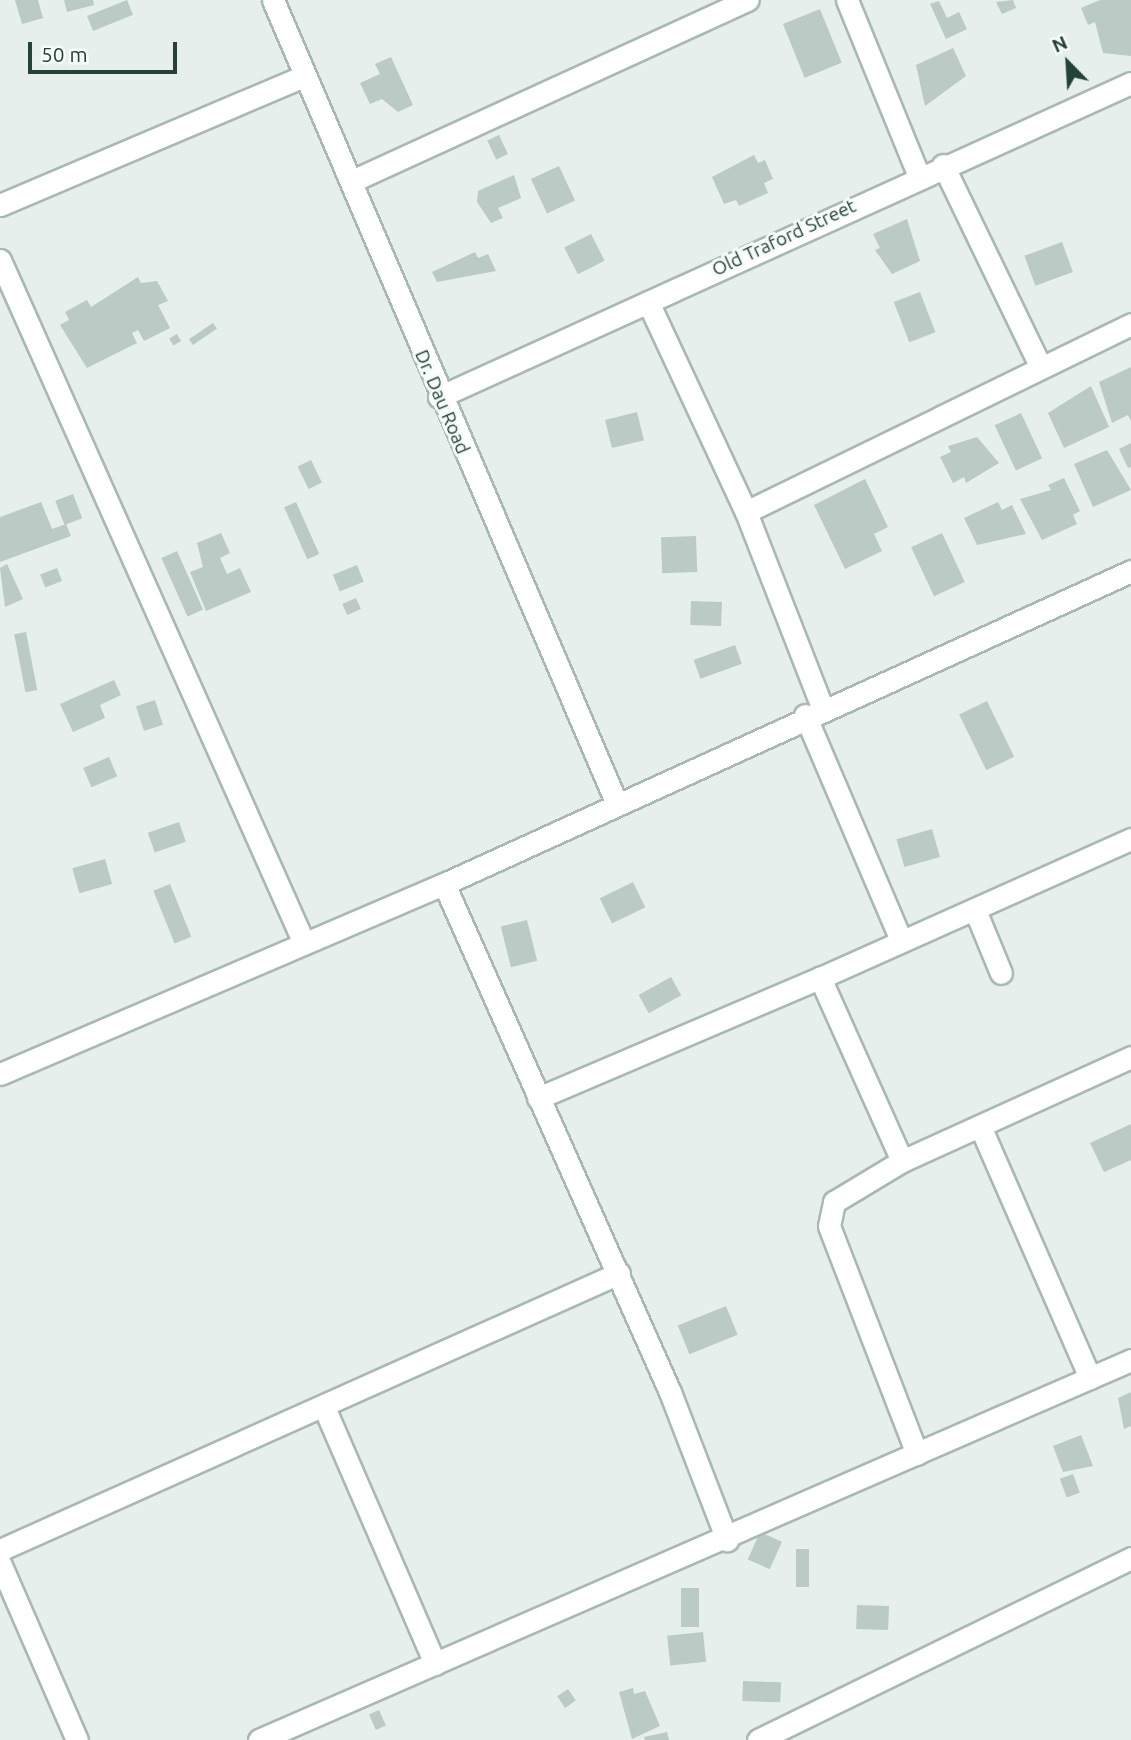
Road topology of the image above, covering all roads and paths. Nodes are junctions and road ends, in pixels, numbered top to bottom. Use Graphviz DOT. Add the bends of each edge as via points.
graph roads {
  1 [pos="273,0"];
  2 [pos="748,0"];
  3 [pos="847,0"];
  4 [pos="304,76"];
  5 [pos="1131,83"];
  6 [pos="943,165"];
  7 [pos="919,176"];
  8 [pos="352,181"];
  9 [pos="0,205"];
  10 [pos="0,260"];
  11 [pos="648,302"];
  12 [pos="1131,324"];
  13 [pos="1040,366"];
  14 [pos="439,397"];
  15 [pos="746,512"];
  16 [pos="1131,571"];
  17 [pos="814,711"];
  18 [pos="616,802"];
  19 [pos="1131,839"];
  20 [pos="444,884"];
  21 [pos="975,911"];
  22 [pos="901,940"];
  23 [pos="304,943"];
  24 [pos="1001,973"];
  25 [pos="820,978"];
  26 [pos="1131,1057"];
  27 [pos="0,1074"];
  28 [pos="538,1098"];
  29 [pos="980,1126"];
  30 [pos="902,1161"];
  31 [pos="619,1273"];
  32 [pos="1131,1360"];
  33 [pos="1090,1378"];
  34 [pos="324,1407"];
  35 [pos="917,1454"];
  36 [pos="727,1540"];
  37 [pos="0,1550"];
  38 [pos="1131,1558"];
  39 [pos="0,1563"];
  40 [pos="435,1664"];
  41 [pos="77,1740"];
  42 [pos="259,1740"];
  43 [pos="758,1740"];
  1 -- 4 [label="street, Dr. Dau Road"];
  2 -- 8 [label="street"];
  3 -- 7 [label="street"];
  4 -- 8 [label="street, Dr. Dau Road"];
  4 -- 9 [label="street"];
  5 -- 6 [label="street, Old Traford Street"];
  6 -- 7 [label="street, Old Traford Street"];
  6 -- 13 [label="street"];
  7 -- 11 [label="street, Old Traford Street"];
  8 -- 14 [label="street, Dr. Dau Road"];
  10 -- 23 [label="street"];
  11 -- 14 [label="street, Old Traford Street"];
  11 -- 15 [label="street"];
  12 -- 13 [label="street"];
  13 -- 15 [label="street"];
  14 -- 18 [label="street, Dr. Dau Road"];
  15 -- 17 [label="street"];
  16 -- 17 [label="street"];
  17 -- 18 [label="street"];
  17 -- 22 [label="street"];
  18 -- 20 [label="street"];
  19 -- 21 [label="street"];
  20 -- 23 [label="street"];
  20 -- 28 [label="street"];
  21 -- 22 [label="street"];
  21 -- 24 [label="street"];
  22 -- 25 [label="street"];
  23 -- 27 [label="street"];
  25 -- 28 [label="street"];
  25 -- 30 [label="street"];
  26 -- 29 [label="street"];
  28 -- 31 [label="street"];
  29 -- 30 [label="street"];
  29 -- 33 [label="street"];
  30 -- 35 [label="street" via="834,1202 829,1226"];
  31 -- 34 [label="street"];
  31 -- 36 [label="street"];
  32 -- 33 [label="street"];
  33 -- 35 [label="street"];
  34 -- 37 [label="street"];
  34 -- 40 [label="street"];
  35 -- 36 [label="street"];
  36 -- 40 [label="street"];
  38 -- 43 [label="street"];
  39 -- 41 [label="street"];
  40 -- 42 [label="street"];
}
